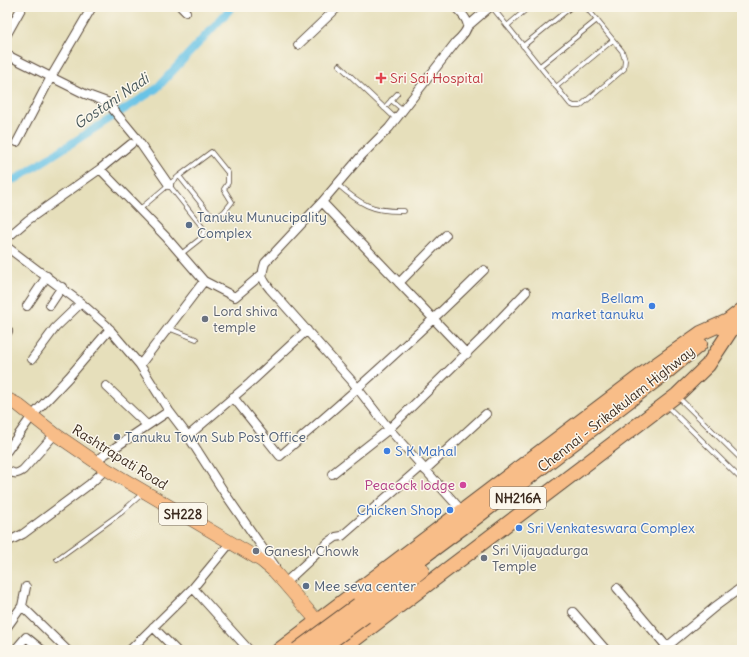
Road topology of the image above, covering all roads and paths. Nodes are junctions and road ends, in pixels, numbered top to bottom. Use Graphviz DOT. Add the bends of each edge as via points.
graph roads {
  1 [pos="22,7"];
  2 [pos="92,7"];
  3 [pos="338,7"];
  4 [pos="455,7"];
  5 [pos="491,7"];
  6 [pos="530,7"];
  7 [pos="571,7"];
  8 [pos="586,7"];
  9 [pos="596,20"];
  10 [pos="468,26"];
  11 [pos="507,26"];
  12 [pos="7,34"];
  13 [pos="613,40"];
  14 [pos="298,46"];
  15 [pos="523,46"];
  16 [pos="7,55"];
  17 [pos="339,65"];
  18 [pos="540,66"];
  19 [pos="51,77"];
  20 [pos="556,87"];
  21 [pos="397,94"];
  22 [pos="392,100"];
  23 [pos="384,108"];
  24 [pos="403,110"];
  25 [pos="396,119"];
  26 [pos="17,142"];
  27 [pos="131,144"];
  28 [pos="100,169"];
  29 [pos="179,176"];
  30 [pos="337,184"];
  31 [pos="169,185"];
  32 [pos="322,202"];
  33 [pos="140,209"];
  34 [pos="404,211"];
  35 [pos="446,235"];
  36 [pos="7,238"];
  37 [pos="7,247"];
  38 [pos="181,254"];
  39 [pos="484,270"];
  40 [pos="261,275"];
  41 [pos="47,276"];
  42 [pos="204,281"];
  43 [pos="399,283"];
  44 [pos="62,287"];
  45 [pos="526,292"];
  46 [pos="81,303"];
  47 [pos="50,305"];
  48 [pos="27,306"];
  49 [pos="742,310"];
  50 [pos="434,320"];
  51 [pos="734,323"];
  52 [pos="168,328"];
  53 [pos="110,329"];
  54 [pos="306,330"];
  55 [pos="196,340"];
  56 [pos="467,354"];
  57 [pos="32,358"];
  58 [pos="140,365"];
  59 [pos="106,386"];
  60 [pos="358,389"];
  61 [pos="677,395"];
  62 [pos="233,397"];
  63 [pos="7,399"];
  64 [pos="665,403"];
  65 [pos="169,411"];
  66 [pos="486,414"];
  67 [pos="32,416"];
  68 [pos="147,425"];
  69 [pos="389,429"];
  70 [pos="55,434"];
  71 [pos="188,436"];
  72 [pos="7,452"];
  73 [pos="742,460"];
  74 [pos="95,461"];
  75 [pos="423,468"];
  76 [pos="106,469"];
  77 [pos="7,470"];
  78 [pos="332,474"];
  79 [pos="742,480"];
  80 [pos="145,492"];
  81 [pos="462,511"];
  82 [pos="7,542"];
  83 [pos="231,542"];
  84 [pos="58,559"];
  85 [pos="274,571"];
  86 [pos="285,583"];
  87 [pos="26,587"];
  88 [pos="742,587"];
  89 [pos="193,588"];
  90 [pos="617,588"];
  91 [pos="22,606"];
  92 [pos="362,610"];
  93 [pos="573,612"];
  94 [pos="317,621"];
  95 [pos="7,627"];
  96 [pos="153,627"];
  97 [pos="665,649"];
  98 [pos="15,650"];
  99 [pos="42,650"];
  100 [pos="67,650"];
  101 [pos="130,650"];
  102 [pos="176,650"];
  103 [pos="250,650"];
  104 [pos="279,650"];
  105 [pos="296,650"];
  106 [pos="319,650"];
  107 [pos="341,650"];
  108 [pos="606,650"];
  1 -- 12 [label="street"];
  2 -- 19 [label="street"];
  3 -- 14 [label="street"];
  4 -- 10 [label="street" via="467,20"];
  5 -- 10 [label="street"];
  5 -- 11 [label="lane"];
  6 -- 11 [label="lane"];
  7 -- 15 [label="lane"];
  8 -- 9 [label="lane"];
  9 -- 13 [label="lane"];
  9 -- 18 [label="lane"];
  10 -- 24 [label="street" via="463,36"];
  11 -- 15 [label="lane"];
  13 -- 20 [label="lane"];
  13 -- 20 [label="lane" via="622,51 624,69 580,106 570,104"];
  15 -- 18 [label="lane"];
  16 -- 19 [label="street"];
  17 -- 23 [label="lane"];
  18 -- 20 [label="lane"];
  19 -- 26 [label="street"];
  19 -- 31 [label="street" via="107,102 135,136"];
  21 -- 22 [label="lane"];
  22 -- 23 [label="lane"];
  22 -- 24 [label="lane"];
  23 -- 25 [label="lane"];
  24 -- 25 [label="street"];
  25 -- 30 [label="street"];
  27 -- 28 [label="street"];
  28 -- 33 [label="street"];
  28 -- 36 [label="street"];
  29 -- 29 [label="lane" via="207,211 218,217 232,202 224,189 228,183 228,173 211,152"];
  29 -- 31 [label="lane"];
  30 -- 32 [label="street"];
  30 -- 34 [label="lane" via="368,207 388,212"];
  31 -- 33 [label="lane"];
  31 -- 38 [label="lane" via="204,232 200,239"];
  32 -- 40 [label="street" via="265,263"];
  32 -- 43 [label="street"];
  33 -- 38 [label="street"];
  35 -- 43 [label="street"];
  37 -- 41 [label="street"];
  38 -- 42 [label="street"];
  39 -- 50 [label="street"];
  40 -- 42 [label="street" via="235,297"];
  40 -- 54 [label="street" via="263,281"];
  41 -- 44 [label="street"];
  41 -- 48 [label="street"];
  42 -- 52 [label="street"];
  43 -- 50 [label="street"];
  44 -- 46 [label="street"];
  44 -- 47 [label="street"];
  45 -- 56 [label="street"];
  46 -- 53 [label="street"];
  46 -- 57 [label="street" via="55,328"];
  49 -- 51 [label="highway, Chennai - Srikakulam Highway / NH216A"];
  50 -- 56 [label="street"];
  50 -- 60 [label="street"];
  51 -- 61 [label="highway" via="708,365"];
  51 -- 81 [label="highway" via="701,333"];
  51 -- 92 [label="highway, Chennai - Srikakulam Highway / NH216A" via="470,522"];
  52 -- 55 [label="lane"];
  52 -- 58 [label="street"];
  53 -- 58 [label="street"];
  53 -- 67 [label="street"];
  54 -- 60 [label="street"];
  54 -- 62 [label="street"];
  56 -- 69 [label="street"];
  58 -- 65 [label="street"];
  59 -- 68 [label="street"];
  60 -- 62 [label="street" via="280,456"];
  60 -- 69 [label="street"];
  61 -- 64 [label="highway"];
  61 -- 73 [label="lane"];
  62 -- 71 [label="street"];
  63 -- 67 [label="main road, Rashtrapati Road / SH228"];
  64 -- 79 [label="lane"];
  64 -- 107 [label="highway"];
  65 -- 68 [label="street"];
  65 -- 71 [label="street"];
  66 -- 75 [label="street"];
  67 -- 70 [label="main road, Rashtrapati Road / SH228"];
  67 -- 72 [label="street"];
  68 -- 74 [label="street"];
  69 -- 75 [label="street"];
  69 -- 78 [label="street"];
  70 -- 74 [label="main road, Rashtrapati Road / SH228"];
  70 -- 77 [label="street" via="18,474"];
  71 -- 85 [label="street" via="275,566"];
  74 -- 76 [label="main road, Rashtrapati Road / SH228"];
  75 -- 81 [label="street"];
  75 -- 86 [label="street" via="342,536 329,542"];
  76 -- 80 [label="main road, Rashtrapati Road / SH228"];
  76 -- 82 [label="street" via="23,534"];
  80 -- 83 [label="main road, Rashtrapati Road / SH228"];
  80 -- 84 [label="lane"];
  81 -- 94 [label="highway"];
  83 -- 85 [label="main road, Rashtrapati Road / SH228"];
  83 -- 89 [label="street"];
  85 -- 86 [label="main road, Rashtrapati Road / SH228"];
  86 -- 94 [label="main road, Rashtrapati Road / SH228"];
  87 -- 91 [label="street"];
  88 -- 97 [label="street"];
  89 -- 96 [label="street"];
  89 -- 103 [label="street"];
  90 -- 97 [label="street"];
  91 -- 95 [label="street"];
  91 -- 100 [label="street"];
  92 -- 105 [label="highway, Chennai - Srikakulam Highway / NH216A, bridge"];
  92 -- 106 [label="highway, NH216A, bridge"];
  93 -- 108 [label="street"];
  94 -- 104 [label="highway"];
  94 -- 107 [label="main road, Rashtrapati Road / SH228"];
  96 -- 101 [label="street"];
  96 -- 102 [label="street"];
  98 -- 99 [label="street" via="26,637"];
}
